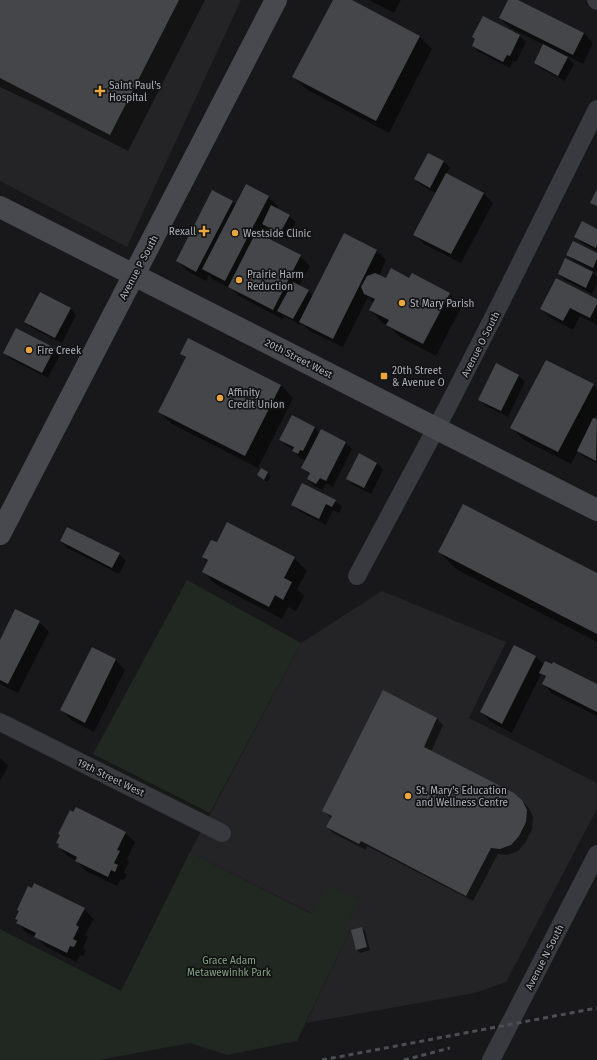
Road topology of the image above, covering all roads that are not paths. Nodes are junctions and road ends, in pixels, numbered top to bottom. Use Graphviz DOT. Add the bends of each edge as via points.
graph roads {
  1 [pos="276,0"];
  2 [pos="597,109"];
  3 [pos="0,207"];
  4 [pos="134,275"];
  5 [pos="437,428"];
  6 [pos="597,510"];
  7 [pos="0,534"];
  8 [pos="357,576"];
  9 [pos="0,722"];
  10 [pos="222,833"];
  11 [pos="597,854"];
  12 [pos="491,1060"];
  1 -- 4 [label="main road, Avenue P South"];
  2 -- 5 [label="street, Avenue O South"];
  3 -- 4 [label="main road, 20th Street West"];
  4 -- 5 [label="main road, 20th Street West"];
  4 -- 7 [label="main road, Avenue P South"];
  5 -- 6 [label="main road, 20th Street West"];
  5 -- 8 [label="street, Avenue O South"];
  9 -- 10 [label="street, 19th Street West"];
  11 -- 12 [label="street, Avenue N South"];
}
